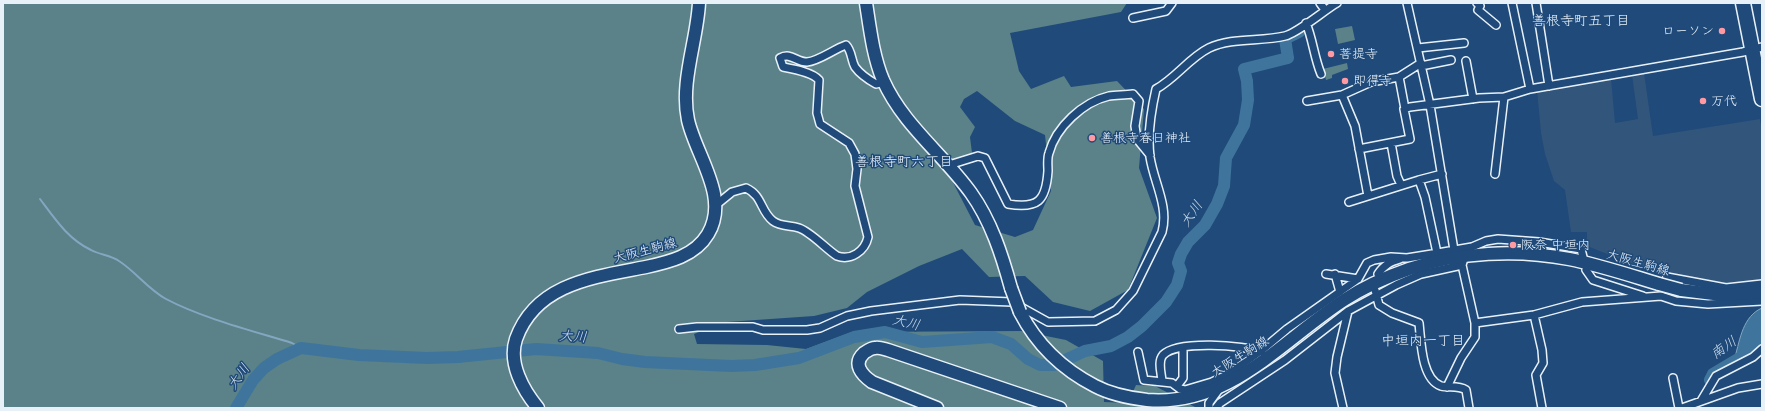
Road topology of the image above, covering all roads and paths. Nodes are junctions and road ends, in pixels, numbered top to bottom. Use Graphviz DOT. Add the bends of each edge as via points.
graph roads {
  1 [pos="699,3"];
  2 [pos="866,3"];
  3 [pos="1172,3"];
  4 [pos="1320,3"];
  5 [pos="1337,3"];
  6 [pos="1407,3"];
  7 [pos="1477,3"];
  8 [pos="1512,3"];
  9 [pos="1536,3"];
  10 [pos="1743,3"];
  11 [pos="1325,10"];
  12 [pos="1133,18"];
  13 [pos="1306,23"];
  14 [pos="1496,25"];
  15 [pos="1464,43"];
  16 [pos="1418,48"];
  17 [pos="1757,48"];
  18 [pos="1451,60"];
  19 [pos="1466,61"];
  20 [pos="1421,65"];
  21 [pos="1321,74"];
  22 [pos="1398,77"];
  23 [pos="884,82"];
  24 [pos="1549,86"];
  25 [pos="1530,89"];
  26 [pos="1342,94"];
  27 [pos="1504,97"];
  28 [pos="1474,99"];
  29 [pos="1762,100"];
  30 [pos="1307,101"];
  31 [pos="1430,105"];
  32 [pos="1405,109"];
  33 [pos="1391,143"];
  34 [pos="1359,149"];
  35 [pos="1150,155"];
  36 [pos="949,165"];
  37 [pos="1442,174"];
  38 [pos="1495,174"];
  39 [pos="1419,180"];
  40 [pos="1401,186"];
  41 [pos="1368,196"];
  42 [pos="1349,202"];
  43 [pos="716,205"];
  44 [pos="1454,250"];
  45 [pos="1437,253"];
  46 [pos="1470,256"];
  47 [pos="1583,257"];
  48 [pos="1407,258"];
  49 [pos="1586,270"];
  50 [pos="1326,274"];
  51 [pos="1335,274"];
  52 [pos="1378,274"];
  53 [pos="1358,279"];
  54 [pos="1762,284"];
  55 [pos="1660,290"];
  56 [pos="1340,292"];
  57 [pos="1762,292"];
  58 [pos="1376,293"];
  59 [pos="1651,298"];
  60 [pos="1762,301"];
  61 [pos="1348,311"];
  62 [pos="1534,315"];
  63 [pos="1474,323"];
  64 [pos="679,330"];
  65 [pos="1183,348"];
  66 [pos="1762,349"];
  67 [pos="1138,352"];
  68 [pos="1262,353"];
  69 [pos="1673,378"];
  70 [pos="1162,382"];
  71 [pos="1762,384"];
  72 [pos="1177,386"];
  73 [pos="1448,387"];
  74 [pos="1220,388"];
  75 [pos="1699,404"];
  76 [pos="538,408"];
  77 [pos="937,408"];
  78 [pos="1060,408"];
  79 [pos="1209,408"];
  80 [pos="1216,408"];
  81 [pos="1343,408"];
  82 [pos="1469,408"];
  83 [pos="1542,408"];
  84 [pos="1679,408"];
  85 [pos="1682,408"];
  1 -- 43 [label="main road, 大阪生駒線" via="686,102 688,119 712,184"];
  2 -- 23 [label="main road, 大阪生駒線" via="871,42"];
  3 -- 12 [label="street" via="1166,11"];
  4 -- 11 [label="street"];
  5 -- 11 [label="street"];
  6 -- 16 [label="street"];
  7 -- 14 [label="street" via="1480,6 1478,10"];
  8 -- 25 [label="street"];
  9 -- 24 [label="street"];
  10 -- 17 [label="highway"];
  11 -- 13 [label="street"];
  13 -- 21 [label="street"];
  13 -- 35 [label="street" via="1287,36 1211,47 1199,54 1166,84 1156,89 1149,131"];
  15 -- 16 [label="street"];
  16 -- 20 [label="street"];
  17 -- 24 [label="street"];
  17 -- 29 [label="highway"];
  18 -- 20 [label="street"];
  19 -- 28 [label="street"];
  20 -- 22 [label="street"];
  20 -- 31 [label="street"];
  22 -- 26 [label="street" via="1371,82"];
  22 -- 32 [label="street"];
  23 -- 36 [label="main road, 大阪生駒線" via="902,113"];
  23 -- 43 [label="street" via="876,84 867,79 856,67 846,45 807,62 790,55 780,58 783,66 819,80 817,113 820,124 849,143 855,154 855,186 868,237 861,250 851,257 842,258 799,228 777,224 765,212 758,197 746,188 732,192"];
  24 -- 25 [label="street"];
  25 -- 27 [label="street"];
  26 -- 30 [label="street"];
  26 -- 34 [label="street" via="1355,126"];
  27 -- 28 [label="street"];
  27 -- 38 [label="street"];
  28 -- 31 [label="street"];
  31 -- 32 [label="street"];
  31 -- 37 [label="street"];
  32 -- 33 [label="street" via="1410,140"];
  33 -- 34 [label="street"];
  33 -- 40 [label="street" via="1396,176"];
  34 -- 41 [label="street"];
  35 -- 36 [label="street" via="1137,139 1135,126 1139,101 1133,94 1109,96 1091,102 1068,120 1048,154 1047,188 1034,205 1008,204 985,158 978,156"];
  35 -- 64 [label="street" via="1165,212 1162,232 1133,291 1116,310 1096,321 1048,322 1012,302 960,300 871,311 847,316 820,328 807,330 763,330 753,326 697,327"];
  36 -- 74 [label="main road, 大阪生駒線, bridge" via="972,193 991,229 1002,253 1020,312 1029,330 1060,364 1077,377 1116,395 1130,398 1155,401 1194,396"];
  37 -- 39 [label="street"];
  37 -- 44 [label="street"];
  39 -- 40 [label="street"];
  39 -- 45 [label="street"];
  40 -- 41 [label="street"];
  41 -- 42 [label="street"];
  43 -- 76 [label="main road, 大阪生駒線" via="708,234 683,257 580,281 558,290 535,307 525,320 515,344 517,372 522,386"];
  44 -- 45 [label="street"];
  44 -- 46 [label="street"];
  45 -- 48 [label="street"];
  46 -- 47 [label="street" via="1486,241 1498,239 1582,249"];
  46 -- 55 [label="main road, 大阪生駒線" via="1522,253 1568,259"];
  46 -- 58 [label="street"];
  46 -- 63 [label="street"];
  46 -- 74 [label="main road, 大阪生駒線" via="1410,269 1370,285 1345,299 1261,363"];
  48 -- 52 [label="street" via="1391,262 1382,267"];
  48 -- 53 [label="street" via="1391,257 1367,263"];
  49 -- 59 [label="street" via="1593,280"];
  50 -- 51 [label="street"];
  51 -- 53 [label="street"];
  51 -- 56 [label="street"];
  53 -- 56 [label="street"];
  54 -- 55 [label="street" via="1726,288 1667,277"];
  55 -- 57 [label="main road, 大阪生駒線, bridge" via="1722,295"];
  55 -- 59 [label="street"];
  55 -- 60 [label="street" via="1676,301 1708,304"];
  56 -- 68 [label="street" via="1288,329"];
  58 -- 61 [label="street"];
  58 -- 73 [label="street" via="1379,305 1419,323 1422,350 1430,378"];
  59 -- 62 [label="street" via="1582,302"];
  61 -- 80 [label="street"];
  61 -- 81 [label="street" via="1335,374"];
  62 -- 63 [label="street"];
  62 -- 83 [label="street" via="1542,350 1543,363 1536,375"];
  63 -- 73 [label="street" via="1475,337 1461,358"];
  65 -- 68 [label="street" via="1206,345"];
  65 -- 70 [label="street" via="1163,354 1160,361"];
  65 -- 72 [label="street" via="1183,378"];
  66 -- 75 [label="street" via="1754,357 1716,376"];
  67 -- 70 [label="street" via="1144,380"];
  68 -- 72 [label="street" via="1212,382 1185,390"];
  69 -- 84 [label="street"];
  70 -- 72 [label="street"];
  71 -- 75 [label="street" via="1738,388"];
  73 -- 82 [label="street" via="1461,387 1466,390"];
  74 -- 79 [label="street" via="1209,403"];
  75 -- 85 [label="street"];
  77 -- 78 [label="main road" via="872,382 862,375 858,360 868,350 888,350"];
}
